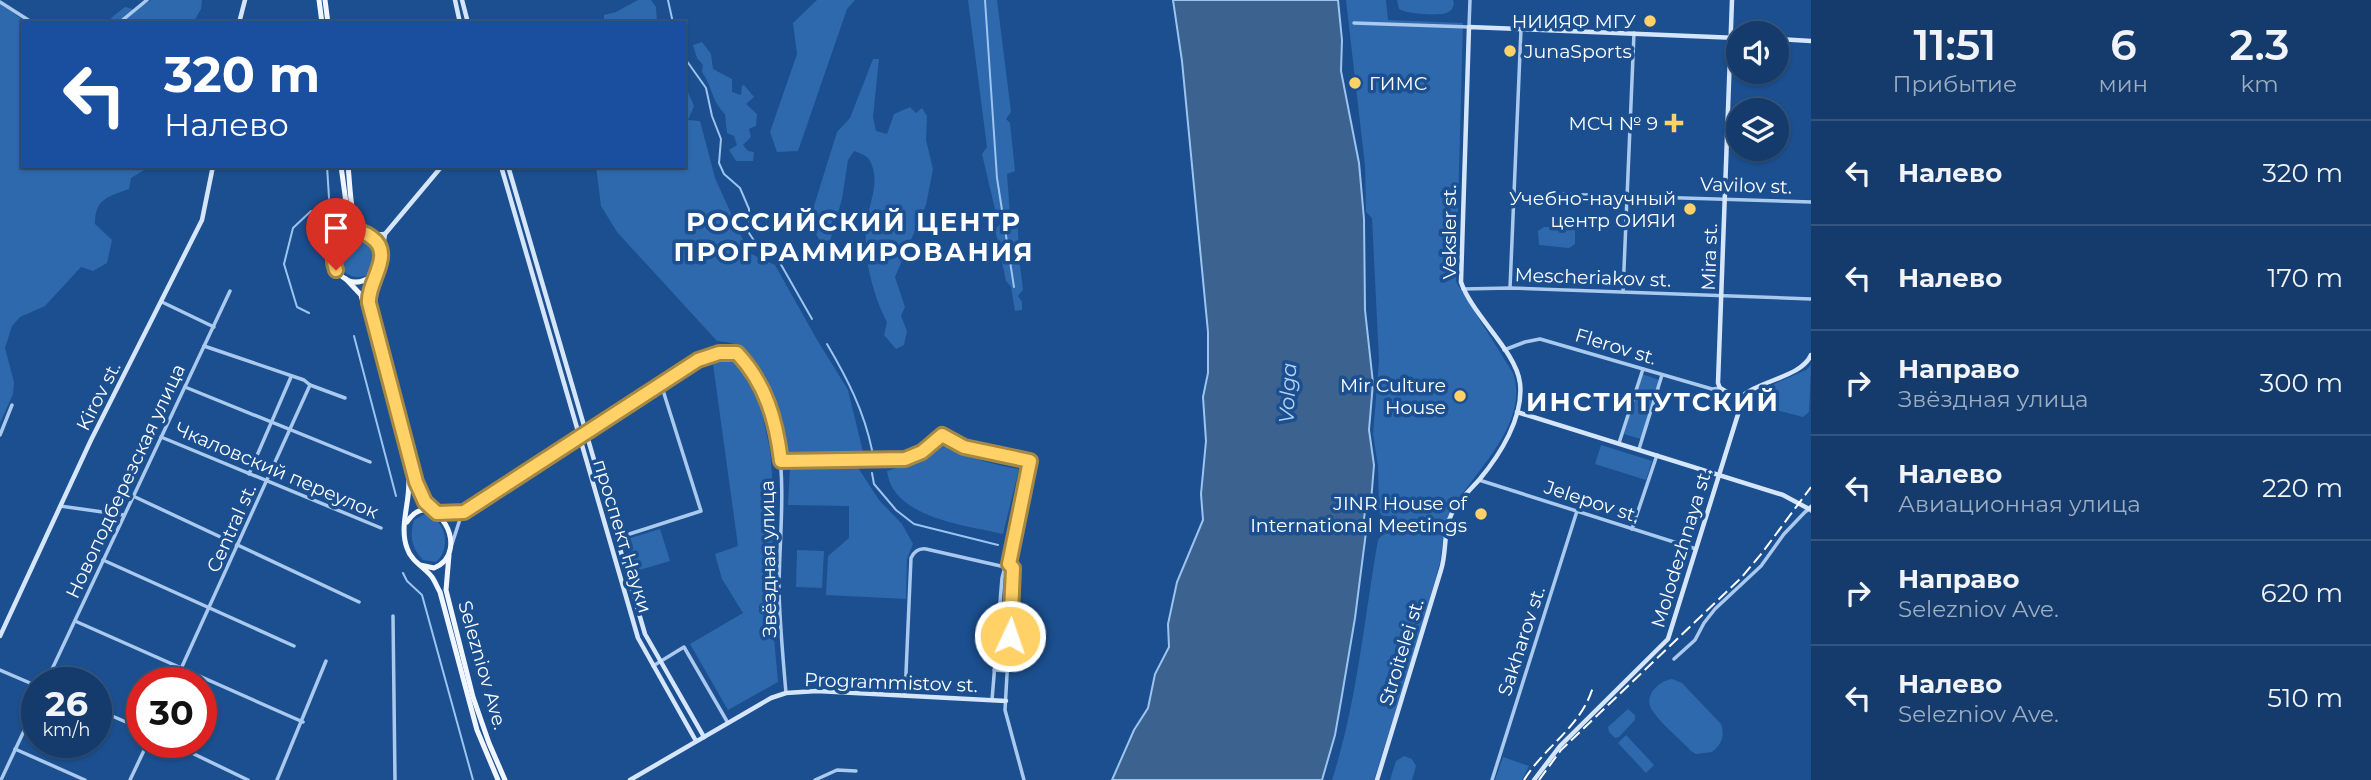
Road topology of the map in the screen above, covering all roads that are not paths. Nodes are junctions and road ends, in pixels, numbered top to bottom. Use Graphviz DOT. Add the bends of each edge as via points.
graph roads {
  1 [pos="147,0"];
  2 [pos="245,0"];
  3 [pos="319,0"];
  4 [pos="325,0"];
  5 [pos="455,0"];
  6 [pos="462,0"];
  7 [pos="1470,0"];
  8 [pos="1732,0"];
  9 [pos="0,2"];
  10 [pos="30,21"];
  11 [pos="121,21"];
  12 [pos="240,21"];
  13 [pos="322,21"];
  14 [pos="328,21"];
  15 [pos="460,21"];
  16 [pos="467,21"];
  17 [pos="1731,21"];
  18 [pos="1354,23"];
  19 [pos="1469,27"];
  20 [pos="1521,29"];
  21 [pos="1634,33"];
  22 [pos="1726,37"];
  23 [pos="1789,40"];
  24 [pos="1811,41"];
  25 [pos="1729,84"];
  26 [pos="213,168"];
  27 [pos="341,168"];
  28 [pos="348,168"];
  29 [pos="440,168"];
  30 [pos="502,168"];
  31 [pos="509,168"];
  32 [pos="1554,194"];
  33 [pos="1627,195"];
  34 [pos="1724,199"];
  35 [pos="1811,202"];
  36 [pos="367,234"];
  37 [pos="385,234"];
  38 [pos="340,239"];
  39 [pos="382,258"];
  40 [pos="380,267"];
  41 [pos="346,279"];
  42 [pos="1510,288"];
  43 [pos="1463,289"];
  44 [pos="230,291"];
  45 [pos="1623,292"];
  46 [pos="1721,296"];
  47 [pos="1811,299"];
  48 [pos="162,302"];
  49 [pos="214,327"];
  50 [pos="204,346"];
  51 [pos="1504,350"];
  52 [pos="1810,356"];
  53 [pos="1643,369"];
  54 [pos="1662,375"];
  55 [pos="291,377"];
  56 [pos="661,384"];
  57 [pos="310,385"];
  58 [pos="185,387"];
  59 [pos="1720,388"];
  60 [pos="345,398"];
  61 [pos="1739,399"];
  62 [pos="12,405"];
  63 [pos="1517,412"];
  64 [pos="271,422"];
  65 [pos="290,429"];
  66 [pos="587,433"];
  67 [pos="0,435"];
  68 [pos="161,437"];
  69 [pos="579,438"];
  70 [pos="1619,443"];
  71 [pos="1639,449"];
  72 [pos="1657,455"];
  73 [pos="781,461"];
  74 [pos="370,462"];
  75 [pos="249,474"];
  76 [pos="1718,475"];
  77 [pos="1479,480"];
  78 [pos="267,481"];
  79 [pos="133,496"];
  80 [pos="60,506"];
  81 [pos="1810,509"];
  82 [pos="1577,511"];
  83 [pos="435,512"];
  84 [pos="463,513"];
  85 [pos="124,515"];
  86 [pos="405,524"];
  87 [pos="381,528"];
  88 [pos="1632,529"];
  89 [pos="617,538"];
  90 [pos="238,546"];
  91 [pos="451,547"];
  92 [pos="1696,549"];
  93 [pos="449,555"];
  94 [pos="103,560"];
  95 [pos="418,564"];
  96 [pos="1009,566"];
  97 [pos="359,602"];
  98 [pos="210,609"];
  99 [pos="393,616"];
  100 [pos="75,621"];
  101 [pos="0,636"];
  102 [pos="294,646"];
  103 [pos="1674,659"];
  104 [pos="326,661"];
  105 [pos="660,661"];
  106 [pos="653,666"];
  107 [pos="53,667"];
  108 [pos="175,667"];
  109 [pos="182,667"];
  110 [pos="0,670"];
  111 [pos="994,670"];
  112 [pos="1008,671"];
  113 [pos="21,679"];
  114 [pos="217,685"];
  115 [pos="786,693"];
  116 [pos="905,696"];
  117 [pos="992,700"];
  118 [pos="1006,701"];
  119 [pos="303,722"];
  120 [pos="728,723"];
  121 [pos="21,736"];
  122 [pos="704,737"];
  123 [pos="696,741"];
  124 [pos="15,749"];
  125 [pos="140,758"];
  126 [pos="203,758"];
  127 [pos="856,771"];
  128 [pos="1,780"];
  129 [pos="85,780"];
  130 [pos="130,780"];
  131 [pos="248,780"];
  132 [pos="277,780"];
  133 [pos="395,780"];
  134 [pos="498,780"];
  135 [pos="505,780"];
  136 [pos="630,780"];
  137 [pos="816,780"];
  138 [pos="1024,780"];
  139 [pos="1377,780"];
  140 [pos="1492,780"];
  141 [pos="1534,780"];
  1 -- 11 [label="street"];
  2 -- 12 [label="street"];
  3 -- 13 [label="main road"];
  4 -- 14 [label="main road"];
  5 -- 15 [label="street"];
  6 -- 16 [label="street"];
  7 -- 19 [label="street, Veksler st."];
  8 -- 17 [label="street, Mira st."];
  9 -- 10 [label="street"];
  18 -- 19 [label="street"];
  19 -- 20 [label="street"];
  19 -- 43 [label="street, Veksler st." via="1460,265"];
  20 -- 21 [label="street"];
  20 -- 42 [label="street"];
  21 -- 22 [label="street"];
  21 -- 33 [label="street"];
  23 -- 24 [label="street"];
  25 -- 34 [label="street, Mira st."];
  26 -- 48 [label="street, Kirov st." via="202,220"];
  27 -- 38 [label="main road" via="348,216"];
  28 -- 36 [label="main road" via="355,220"];
  29 -- 37 [label="street"];
  30 -- 69 [label="street, проспект Науки"];
  31 -- 66 [label="street, проспект Науки"];
  32 -- 33 [label="street, Vavilov st."];
  33 -- 34 [label="street, Vavilov st."];
  33 -- 45 [label="street"];
  34 -- 35 [label="street, Vavilov st."];
  34 -- 46 [label="street, Mira st."];
  36 -- 37 [label="street"];
  36 -- 38 [label="main road" via="352,233"];
  36 -- 39 [label="main road" via="379,245"];
  37 -- 39 [label="street"];
  38 -- 41 [label="main road" via="333,262"];
  39 -- 40 [label="main road"];
  40 -- 41 [label="main road" via="361,281"];
  40 -- 83 [label="main road" via="369,303 416,482"];
  41 -- 86 [label="main road" via="361,295 408,471"];
  42 -- 43 [label="street, Mescheriakov st."];
  42 -- 45 [label="street, Mescheriakov st."];
  43 -- 51 [label="street, Veksler st."];
  44 -- 49 [label="street, Новоподберезская улица"];
  45 -- 46 [label="street, Mescheriakov st."];
  46 -- 47 [label="street, Mescheriakov st."];
  46 -- 59 [label="street, Mira st."];
  48 -- 49 [label="street"];
  48 -- 80 [label="street, Kirov st."];
  49 -- 50 [label="street, Новоподберезская улица"];
  50 -- 55 [label="street"];
  50 -- 58 [label="street, Новоподберезская улица"];
  51 -- 53 [label="street, Flerov st." via="1540,339"];
  51 -- 63 [label="street, Veksler st." via="1520,381"];
  52 -- 61 [label="street" via="1802,366"];
  53 -- 54 [label="street, Flerov st."];
  53 -- 70 [label="street"];
  54 -- 59 [label="street, Flerov st." via="1712,390"];
  54 -- 71 [label="street"];
  55 -- 57 [label="street"];
  55 -- 64 [label="street"];
  56 -- 66 [label="street"];
  56 -- 73 [label="street, Звёздная улица" via="698,360 737,353 765,391"];
  56 -- 89 [label="street" via="701,511"];
  57 -- 60 [label="street"];
  57 -- 65 [label="street, Central st."];
  58 -- 64 [label="street"];
  58 -- 68 [label="street, Новоподберезская улица"];
  59 -- 61 [label="street"];
  61 -- 76 [label="street, Molodezhnaya st."];
  62 -- 67 [label="street"];
  63 -- 70 [label="street"];
  63 -- 77 [label="street, Veksler st." via="1499,452"];
  64 -- 65 [label="street"];
  64 -- 75 [label="street"];
  65 -- 74 [label="street"];
  65 -- 78 [label="street, Central st."];
  66 -- 69 [label="street"];
  66 -- 89 [label="street, проспект Науки"];
  68 -- 75 [label="street, Чкаловский переулок"];
  68 -- 79 [label="street, Новоподберезская улица"];
  69 -- 84 [label="street"];
  69 -- 106 [label="street, проспект Науки" via="638,638"];
  70 -- 71 [label="street"];
  71 -- 72 [label="street"];
  72 -- 76 [label="street"];
  72 -- 88 [label="street"];
  73 -- 96 [label="street" via="905,459 942,435 964,447 1030,461"];
  73 -- 115 [label="street, Звёздная улица" via="779,593"];
  75 -- 78 [label="street, Чкаловский переулок"];
  76 -- 81 [label="street" via="1783,495"];
  76 -- 92 [label="street, Molodezhnaya st."];
  77 -- 82 [label="street, Jelepov st."];
  77 -- 139 [label="street, Stroitelei st." via="1450,518 1443,562"];
  78 -- 87 [label="street, Чкаловский переулок"];
  78 -- 90 [label="street, Central st."];
  79 -- 85 [label="street, Новоподберезская улица"];
  79 -- 90 [label="street"];
  80 -- 85 [label="street"];
  80 -- 101 [label="street, Kirov st."];
  81 -- 103 [label="street"];
  82 -- 88 [label="street, Jelepov st."];
  82 -- 140 [label="street, Sakharov st."];
  83 -- 84 [label="street"];
  83 -- 86 [label="main road" via="422,509"];
  83 -- 91 [label="main road" via="448,529"];
  84 -- 91 [label="street"];
  85 -- 94 [label="street, Новоподберезская улица"];
  86 -- 95 [label="main road" via="406,546"];
  88 -- 92 [label="street, Jelepov st."];
  89 -- 105 [label="street, проспект Науки" via="646,634"];
  90 -- 97 [label="street"];
  90 -- 98 [label="street, Central st."];
  91 -- 93 [label="main road"];
  92 -- 141 [label="street, Molodezhnaya st." via="1664,645 1560,746"];
  93 -- 95 [label="main road" via="434,568"];
  93 -- 135 [label="main road, Selezniov Ave." via="447,594 473,697"];
  94 -- 98 [label="street"];
  94 -- 100 [label="street, Новоподберезская улица"];
  95 -- 134 [label="main road, Selezniov Ave." via="440,592 477,730"];
  96 -- 111 [label="street" via="1002,578"];
  96 -- 112 [label="street"];
  96 -- 116 [label="street" via="922,548 913,554"];
  98 -- 102 [label="street"];
  98 -- 109 [label="street, Central st."];
  99 -- 133 [label="street"];
  100 -- 107 [label="street, Новоподберезская улица"];
  100 -- 108 [label="street"];
  104 -- 119 [label="street"];
  105 -- 106 [label="street"];
  105 -- 120 [label="street" via="684,647"];
  105 -- 122 [label="street, проспект Науки"];
  106 -- 123 [label="street, проспект Науки"];
  110 -- 113 [label="street"];
  111 -- 112 [label="street"];
  111 -- 117 [label="street"];
  112 -- 118 [label="street"];
  114 -- 119 [label="street"];
  115 -- 116 [label="street, Programmistov st."];
  115 -- 120 [label="street, Programmistov st."];
  116 -- 117 [label="street, Programmistov st."];
  117 -- 118 [label="street, Programmistov st."];
  118 -- 138 [label="street"];
  119 -- 132 [label="street"];
  120 -- 122 [label="street, Programmistov st."];
  121 -- 124 [label="street"];
  122 -- 123 [label="street, Programmistov st."];
  123 -- 136 [label="street, Programmistov st."];
  124 -- 128 [label="street"];
  124 -- 129 [label="street"];
  125 -- 130 [label="street"];
  126 -- 131 [label="street"];
  127 -- 137 [label="street" via="837,770"];
}
